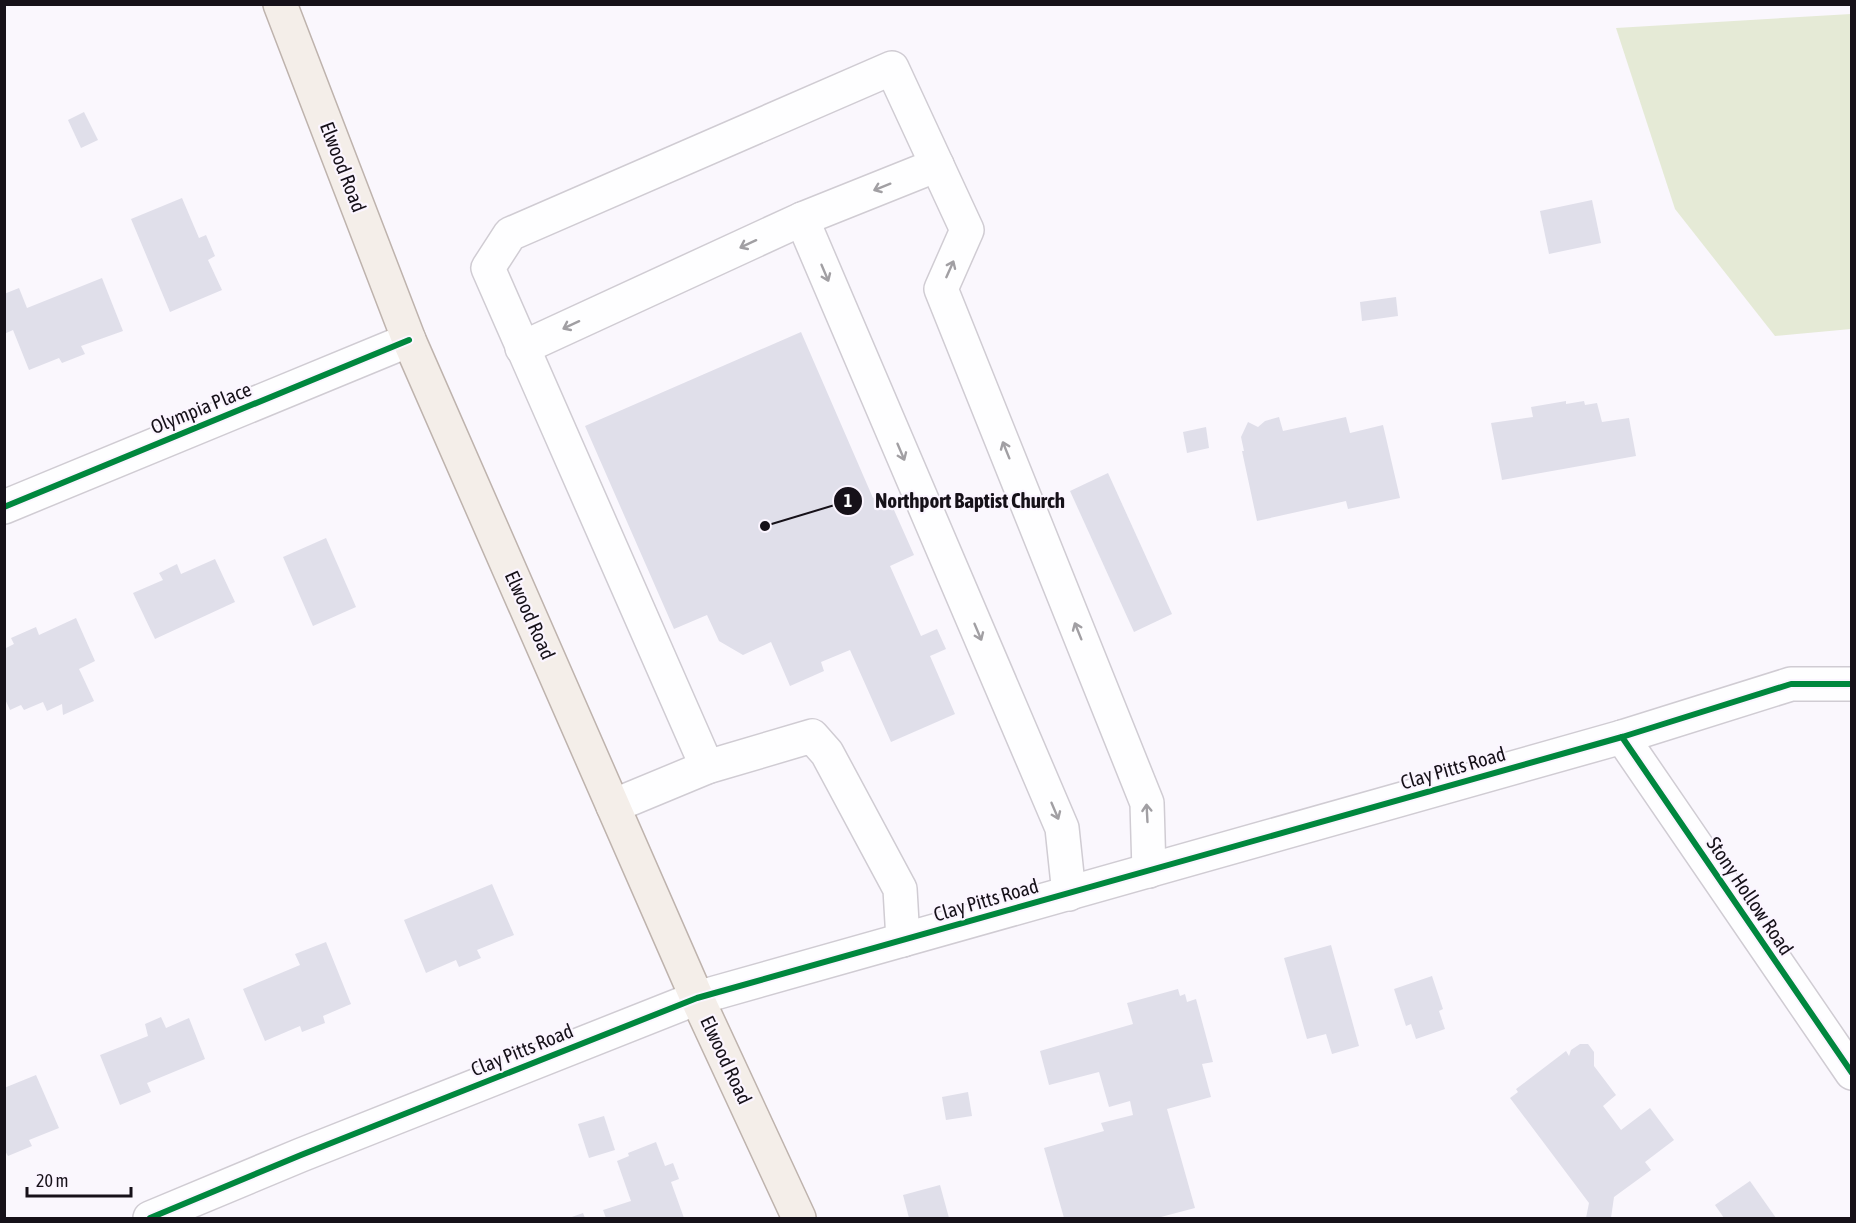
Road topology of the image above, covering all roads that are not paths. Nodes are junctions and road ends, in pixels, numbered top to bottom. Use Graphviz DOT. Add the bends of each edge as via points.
graph roads {
  1 [pos="280,4"];
  2 [pos="937,165"];
  3 [pos="801,219"];
  4 [pos="409,340"];
  5 [pos="522,348"];
  6 [pos="4,507"];
  7 [pos="1851,684"];
  8 [pos="1622,738"];
  9 [pos="707,767"];
  10 [pos="613,806"];
  11 [pos="1149,871"];
  12 [pos="1069,894"];
  13 [pos="903,940"];
  14 [pos="698,998"];
  15 [pos="1851,1073"];
  16 [pos="150,1218"];
  17 [pos="798,1218"];
  1 -- 4 [label="main road, Elwood Road"];
  2 -- 3 [label="street, one-way"];
  2 -- 5 [label="street" via="892,68 510,234 488,268"];
  11 -- 2 [label="street, one-way" via="1147,803 941,289 967,230"];
  3 -- 5 [label="street, one-way"];
  3 -- 12 [label="street, one-way" via="1062,828"];
  4 -- 6 [label="street, Olympia Place"];
  4 -- 10 [label="main road, Elwood Road"];
  5 -- 9 [label="street"];
  7 -- 8 [label="street, Clay Pitts Road" via="1791,684"];
  8 -- 11 [label="street, Clay Pitts Road"];
  8 -- 15 [label="street, Stony Hollow Road"];
  9 -- 10 [label="street"];
  9 -- 13 [label="street" via="812,736 827,753 900,889"];
  10 -- 14 [label="main road, Elwood Road"];
  11 -- 12 [label="street, Clay Pitts Road"];
  12 -- 13 [label="street, Clay Pitts Road"];
  13 -- 14 [label="street, Clay Pitts Road"];
  14 -- 16 [label="street, Clay Pitts Road"];
  14 -- 17 [label="main road, Elwood Road"];
}
